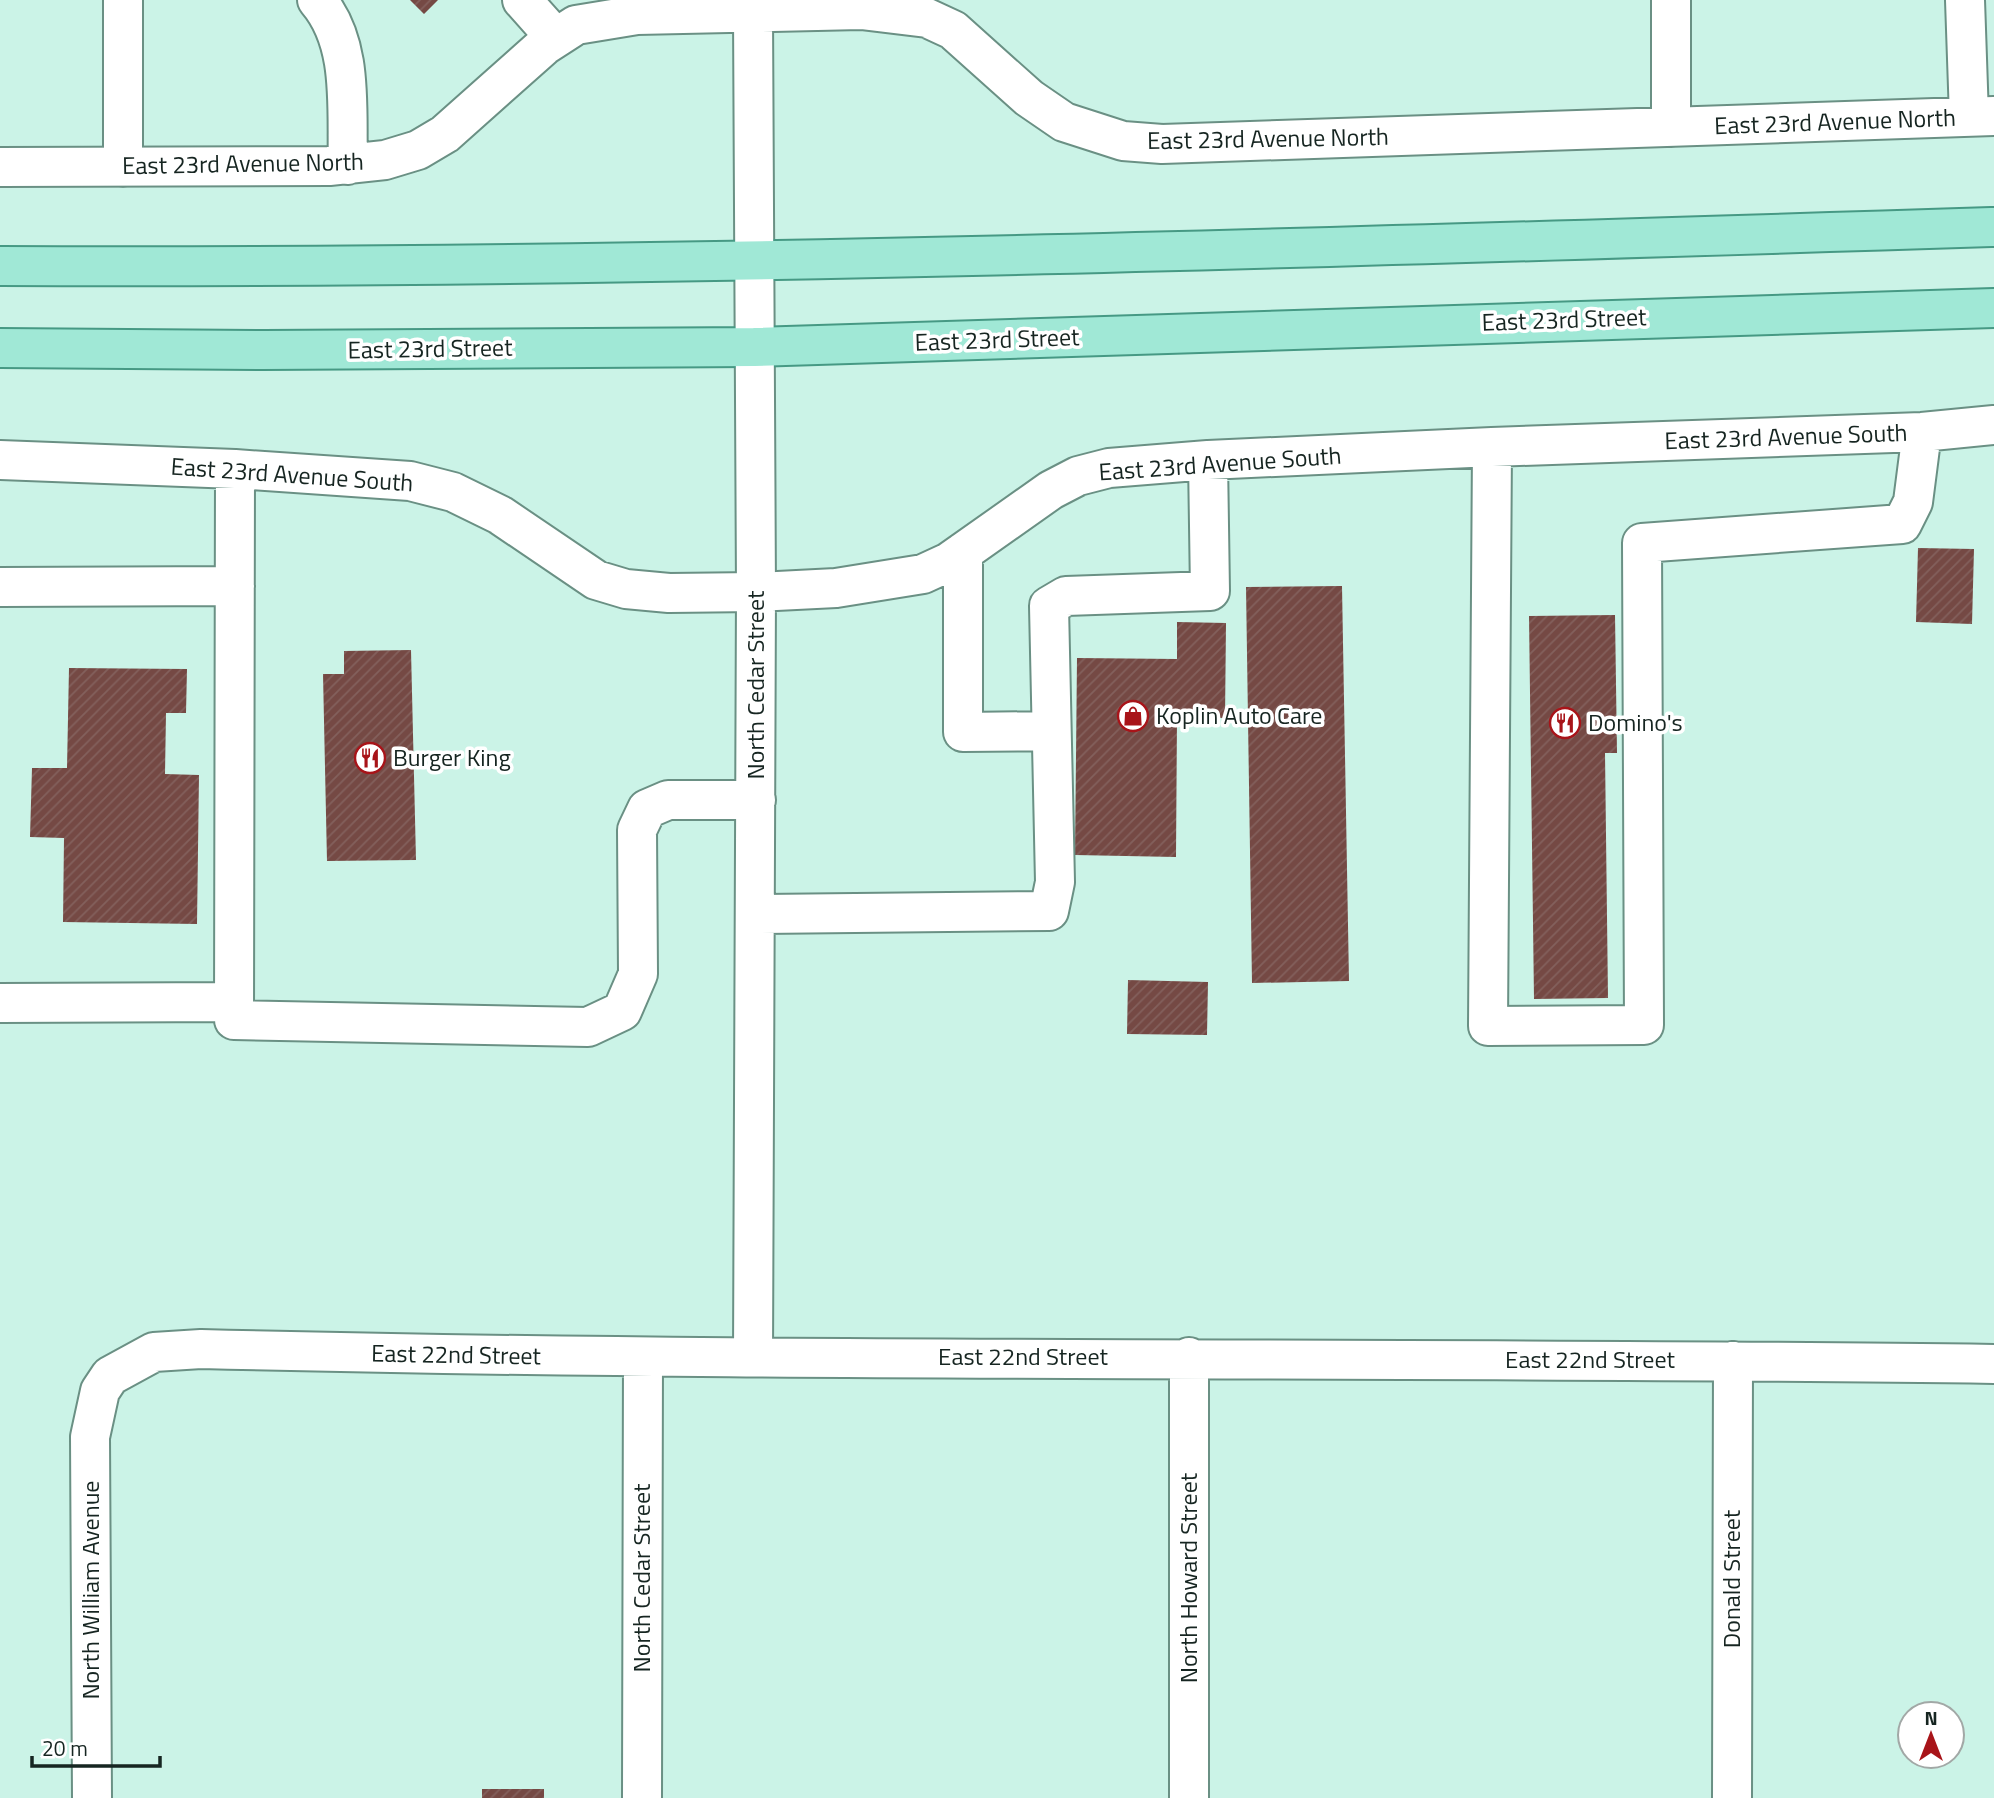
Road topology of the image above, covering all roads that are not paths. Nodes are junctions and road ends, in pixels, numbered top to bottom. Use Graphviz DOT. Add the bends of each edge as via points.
graph roads {
  1 [pos="123,0"];
  2 [pos="317,0"];
  3 [pos="522,0"];
  4 [pos="1671,0"];
  5 [pos="1965,0"];
  6 [pos="803,6"];
  7 [pos="753,13"];
  8 [pos="555,37"];
  9 [pos="1981,117"];
  10 [pos="1671,127"];
  11 [pos="348,165"];
  12 [pos="0,167"];
  13 [pos="123,167"];
  14 [pos="1994,227"];
  15 [pos="754,263"];
  16 [pos="0,266"];
  17 [pos="1994,308"];
  18 [pos="754,347"];
  19 [pos="0,348"];
  20 [pos="1994,425"];
  21 [pos="1923,432"];
  22 [pos="1492,447"];
  23 [pos="0,460"];
  24 [pos="1209,460"];
  25 [pos="235,469"];
  26 [pos="963,552"];
  27 [pos="235,586"];
  28 [pos="0,587"];
  29 [pos="756,592"];
  30 [pos="1051,730"];
  31 [pos="756,800"];
  32 [pos="755,914"];
  33 [pos="234,1002"];
  34 [pos="0,1003"];
  35 [pos="643,1357"];
  36 [pos="753,1357"];
  37 [pos="1189,1357"];
  38 [pos="1733,1361"];
  39 [pos="1994,1364"];
  40 [pos="93,1424"];
  41 [pos="92,1798"];
  42 [pos="642,1798"];
  43 [pos="1189,1798"];
  44 [pos="1732,1798"];
  1 -- 13 [label="street"];
  2 -- 11 [label="street" via="333,19 345,68"];
  3 -- 8 [label="street"];
  4 -- 10 [label="street"];
  5 -- 9 [label="street"];
  6 -- 7 [label="street, East 23rd Avenue North"];
  6 -- 10 [label="street, East 23rd Avenue North" via="927,18 953,30 1029,98 1064,122 1123,141 1162,144"];
  7 -- 8 [label="street, East 23rd Avenue North" via="616,17 576,25"];
  7 -- 15 [label="street, North Cedar Street"];
  8 -- 11 [label="street, East 23rd Avenue North" via="431,144 385,160"];
  9 -- 10 [label="street, East 23rd Avenue North"];
  11 -- 13 [label="street, East 23rd Avenue North"];
  12 -- 13 [label="street, East 23rd Avenue North"];
  14 -- 15 [label="main road"];
  15 -- 16 [label="main road"];
  15 -- 18 [label="street, North Cedar Street"];
  17 -- 18 [label="main road, East 23rd Street"];
  18 -- 19 [label="main road, East 23rd Street"];
  18 -- 29 [label="street, North Cedar Street"];
  20 -- 21 [label="street, East 23rd Avenue South"];
  21 -- 22 [label="street, East 23rd Avenue South"];
  21 -- 22 [label="street" via="1913,502 1902,524 1643,543 1644,1025 1488,1026"];
  22 -- 24 [label="street, East 23rd Avenue South"];
  23 -- 25 [label="street, East 23rd Avenue South"];
  24 -- 26 [label="street, East 23rd Avenue South" via="1109,468 1078,476 1051,489"];
  24 -- 30 [label="street" via="1210,591 1066,596 1049,606"];
  25 -- 27 [label="street"];
  25 -- 29 [label="street, East 23rd Avenue South" via="410,481 479,504 596,580 626,589 669,593"];
  26 -- 29 [label="street, East 23rd Avenue South" via="923,574 887,582"];
  26 -- 30 [label="street" via="963,732"];
  27 -- 28 [label="street"];
  27 -- 33 [label="street"];
  29 -- 31 [label="street, North Cedar Street"];
  30 -- 32 [label="street" via="1055,882 1049,911"];
  31 -- 32 [label="street, North Cedar Street"];
  31 -- 33 [label="street" via="668,800 647,809 637,830 638,974 622,1012 588,1027 234,1020"];
  32 -- 36 [label="street, North Cedar Street"];
  33 -- 34 [label="street"];
  35 -- 36 [label="street, East 22nd Street"];
  35 -- 40 [label="street, East 22nd Street" via="154,1352 110,1377 100,1391"];
  35 -- 42 [label="street, North Cedar Street"];
  36 -- 37 [label="street, East 22nd Street"];
  37 -- 38 [label="street, East 22nd Street"];
  37 -- 43 [label="street, North Howard Street"];
  38 -- 39 [label="street, East 22nd Street"];
  38 -- 44 [label="street, Donald Street"];
  40 -- 41 [label="street, North William Avenue"];
}
